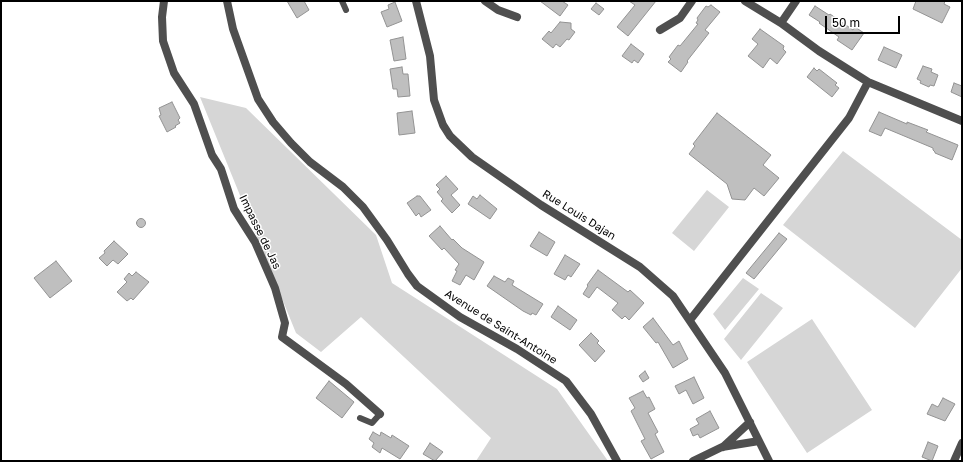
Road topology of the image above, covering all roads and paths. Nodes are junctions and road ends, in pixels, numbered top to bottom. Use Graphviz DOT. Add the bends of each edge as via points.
graph roads {
  1 [pos="164,1"];
  2 [pos="226,1"];
  3 [pos="342,1"];
  4 [pos="485,1"];
  5 [pos="692,1"];
  6 [pos="744,1"];
  7 [pos="796,1"];
  8 [pos="420,3"];
  9 [pos="346,10"];
  10 [pos="516,16"];
  11 [pos="780,23"];
  12 [pos="660,30"];
  13 [pos="868,82"];
  14 [pos="962,121"];
  15 [pos="690,320"];
  16 [pos="380,414"];
  17 [pos="360,418"];
  18 [pos="750,422"];
  19 [pos="759,441"];
  20 [pos="962,443"];
  21 [pos="722,447"];
  22 [pos="617,461"];
  23 [pos="693,461"];
  24 [pos="769,461"];
  25 [pos="954,461"];
  1 -- 16 [label="street, Impasse de Jas" via="163,41 174,73 194,104 212,154 221,169 234,209 255,242 275,288 285,323 282,337 346,384"];
  2 -- 22 [label="street, Avenue de Saint-Antoine" via="233,29 258,99 291,144 363,207 417,286 460,317 517,349 566,381 591,414"];
  3 -- 9 [label="lane"];
  4 -- 10 [label="street" via="498,10"];
  5 -- 12 [label="street" via="680,18"];
  6 -- 11 [label="street"];
  7 -- 11 [label="street"];
  8 -- 15 [label="street, Rue Louis Dajan" via="430,56 434,100 450,136 472,157 541,205 640,267 673,296"];
  11 -- 13 [label="street"];
  13 -- 14 [label="street"];
  13 -- 15 [label="street" via="849,118"];
  15 -- 18 [label="street, Rue Louis Dajan" via="725,373"];
  16 -- 17 [label="lane" via="372,424"];
  18 -- 19 [label="street, Rue Louis Dajan"];
  18 -- 21 [label="street"];
  19 -- 21 [label="street"];
  19 -- 24 [label="street, Rue Louis Dajan"];
  20 -- 25 [label="street"];
  21 -- 23 [label="street"];
}
